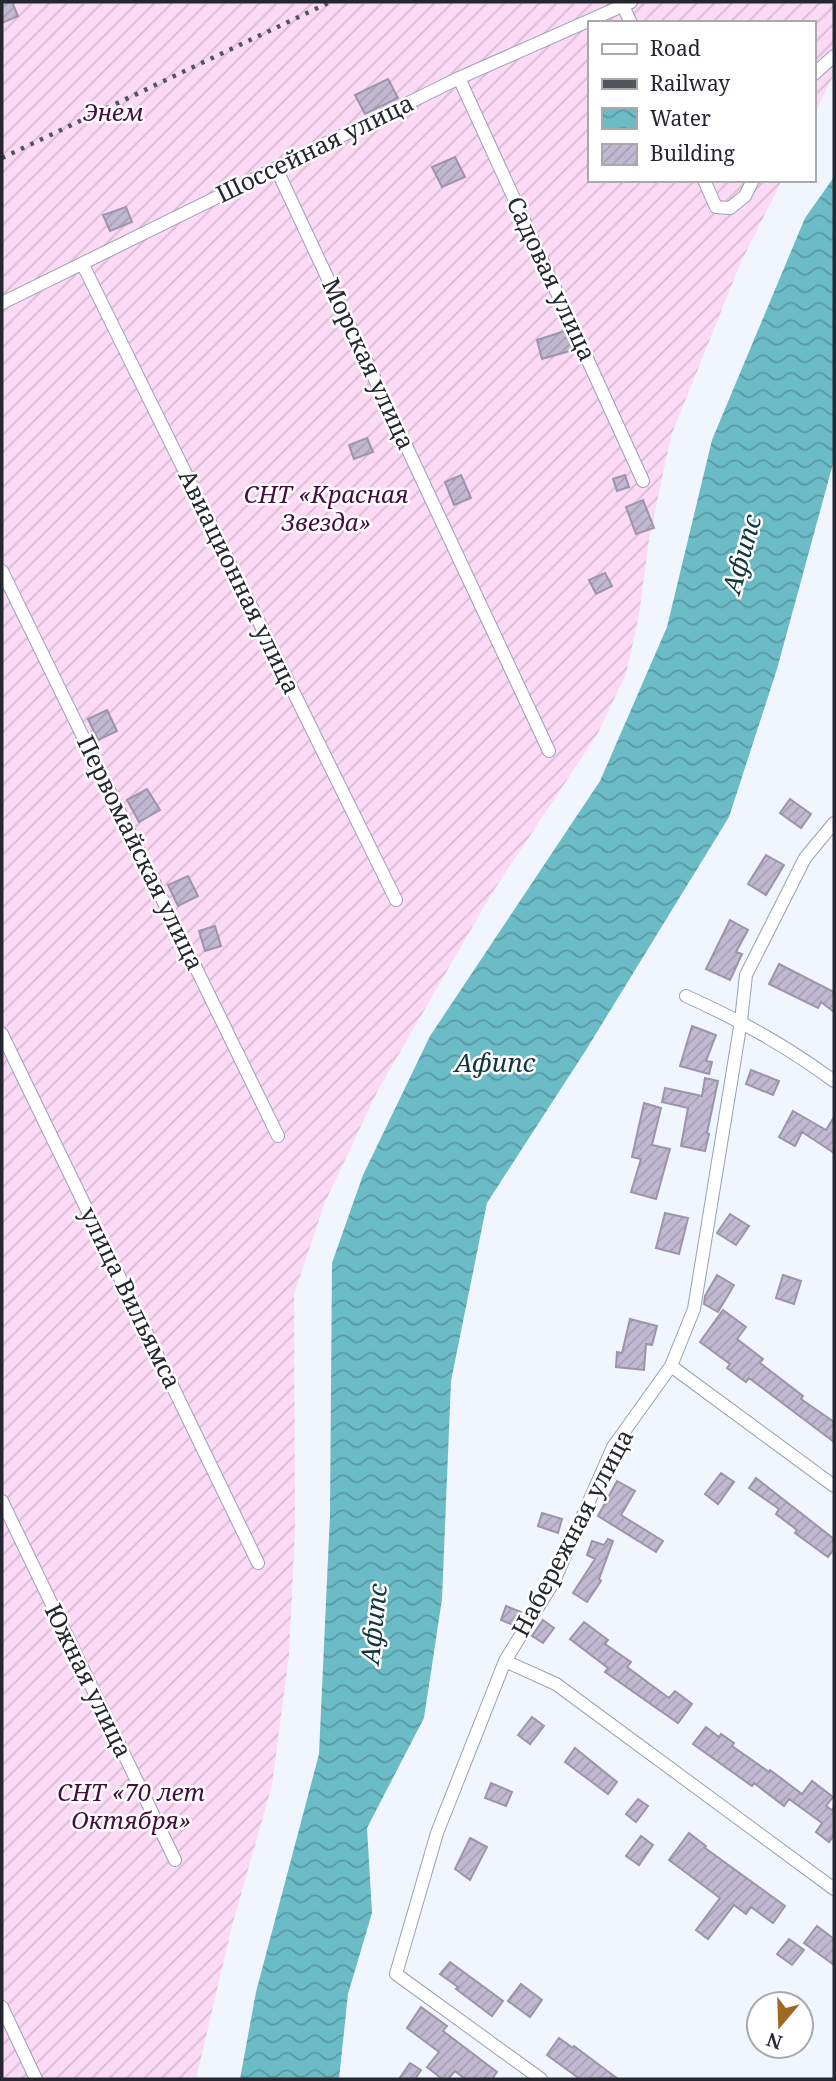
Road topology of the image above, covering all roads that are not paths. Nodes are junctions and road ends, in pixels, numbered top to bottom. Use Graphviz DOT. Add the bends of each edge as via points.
graph roads {
  1 [pos="627,4"];
  2 [pos="588,21"];
  3 [pos="588,21"];
  4 [pos="834,56"];
  5 [pos="815,73"];
  6 [pos="459,78"];
  7 [pos="276,168"];
  8 [pos="705,182"];
  9 [pos="752,182"];
  10 [pos="83,265"];
  11 [pos="2,303"];
  12 [pos="643,481"];
  13 [pos="2,571"];
  14 [pos="549,751"];
  15 [pos="834,823"];
  16 [pos="396,900"];
  17 [pos="686,996"];
  18 [pos="741,1021"];
  19 [pos="2,1034"];
  20 [pos="834,1081"];
  21 [pos="278,1136"];
  22 [pos="671,1366"];
  23 [pos="834,1486"];
  24 [pos="2,1501"];
  25 [pos="258,1563"];
  26 [pos="505,1661"];
  27 [pos="175,1860"];
  28 [pos="834,1889"];
  29 [pos="2,2007"];
  30 [pos="36,2079"];
  31 [pos="541,2079"];
  1 -- 3 [label="street, Шоссейная улица"];
  2 -- 6 [label="street, Шоссейная улица"];
  4 -- 5 [label="street"];
  6 -- 7 [label="street, Шоссейная улица"];
  6 -- 12 [label="street, Садовая улица"];
  7 -- 10 [label="street, Шоссейная улица"];
  7 -- 14 [label="street, Морская улица"];
  8 -- 9 [label="street" via="716,207 730,208 745,196"];
  10 -- 11 [label="street, Шоссейная улица"];
  10 -- 16 [label="street, Авиационная улица"];
  13 -- 21 [label="street, Первомайская улица"];
  15 -- 18 [label="street, Набережная улица" via="805,858 746,975"];
  17 -- 18 [label="street"];
  18 -- 20 [label="street"];
  18 -- 22 [label="street, Набережная улица" via="694,1309"];
  19 -- 25 [label="street, улица Вильямса"];
  22 -- 23 [label="street"];
  22 -- 26 [label="street, Набережная улица" via="613,1447 554,1581"];
  24 -- 27 [label="street, Южная улица"];
  26 -- 28 [label="street" via="556,1684"];
  26 -- 31 [label="street, Набережная улица" via="437,1833 396,1974"];
  29 -- 30 [label="street"];
}
